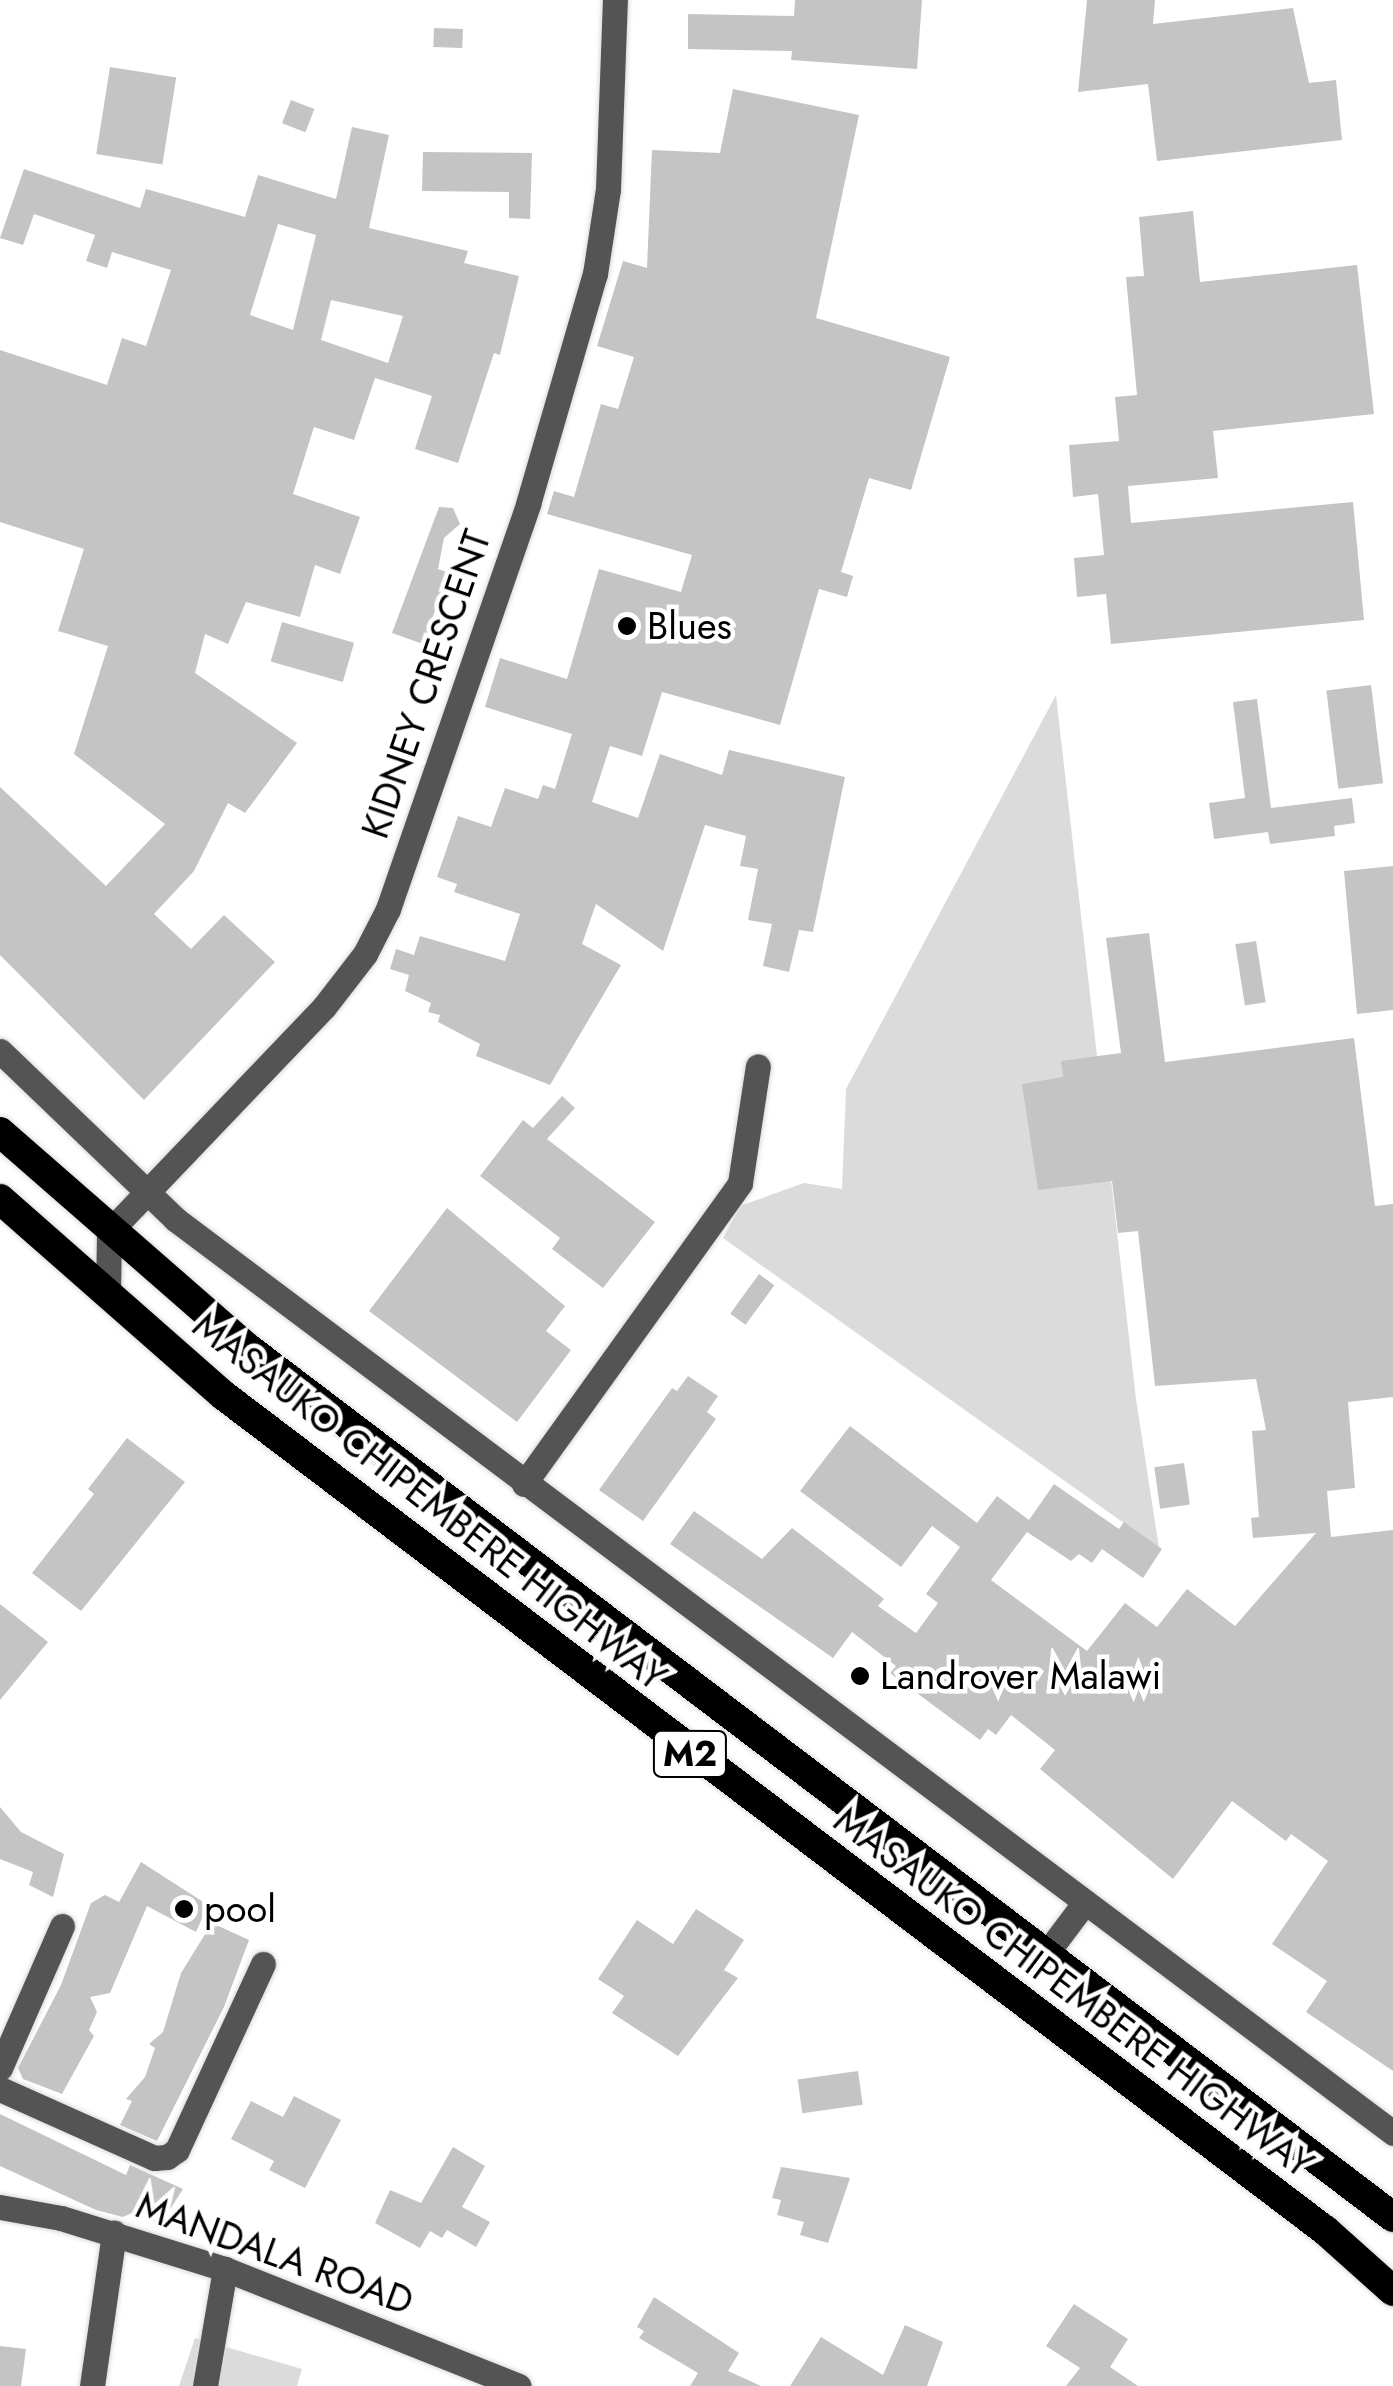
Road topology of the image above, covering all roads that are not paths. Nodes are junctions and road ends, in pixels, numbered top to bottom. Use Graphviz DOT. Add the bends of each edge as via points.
graph roads {
  1 [pos="616,0"];
  2 [pos="0,1051"];
  3 [pos="758,1066"];
  4 [pos="0,1132"];
  5 [pos="148,1192"];
  6 [pos="0,1199"];
  7 [pos="110,1232"];
  8 [pos="108,1296"];
  9 [pos="524,1484"];
  10 [pos="1085,1902"];
  11 [pos="62,1926"];
  12 [pos="1046,1954"];
  13 [pos="264,1964"];
  14 [pos="0,2068"];
  15 [pos="0,2089"];
  16 [pos="1393,2132"];
  17 [pos="0,2207"];
  18 [pos="1393,2217"];
  19 [pos="114,2233"];
  20 [pos="225,2268"];
  21 [pos="1393,2291"];
  22 [pos="92,2386"];
  23 [pos="204,2386"];
  24 [pos="518,2386"];
  1 -- 5 [label="street, KIDNEY CRESCENT" via="608,189 595,274 528,504 388,909 365,954 324,1007"];
  2 -- 5 [label="street"];
  3 -- 9 [label="street" via="740,1183"];
  4 -- 7 [label="highway, MASAUKO CHIPEMBERE HIGHWAY / M2"];
  5 -- 7 [label="street, KIDNEY CRESCENT"];
  5 -- 9 [label="street"];
  6 -- 8 [label="highway, MASAUKO CHIPEMBERE HIGHWAY / M2"];
  7 -- 8 [label="street"];
  7 -- 12 [label="highway, MASAUKO CHIPEMBERE HIGHWAY / M2" via="250,1349"];
  8 -- 21 [label="highway, MASAUKO CHIPEMBERE HIGHWAY / M2" via="223,1395 1326,2231"];
  9 -- 10 [label="street"];
  10 -- 12 [label="street"];
  10 -- 16 [label="street"];
  11 -- 14 [label="street"];
  12 -- 18 [label="highway, MASAUKO CHIPEMBERE HIGHWAY / M2"];
  13 -- 15 [label="street" via="178,2150 167,2157 154,2158"];
  17 -- 19 [label="street, MANDALA ROAD"];
  19 -- 20 [label="street, MANDALA ROAD"];
  19 -- 22 [label="street"];
  20 -- 23 [label="street"];
  20 -- 24 [label="street, MANDALA ROAD"];
}
